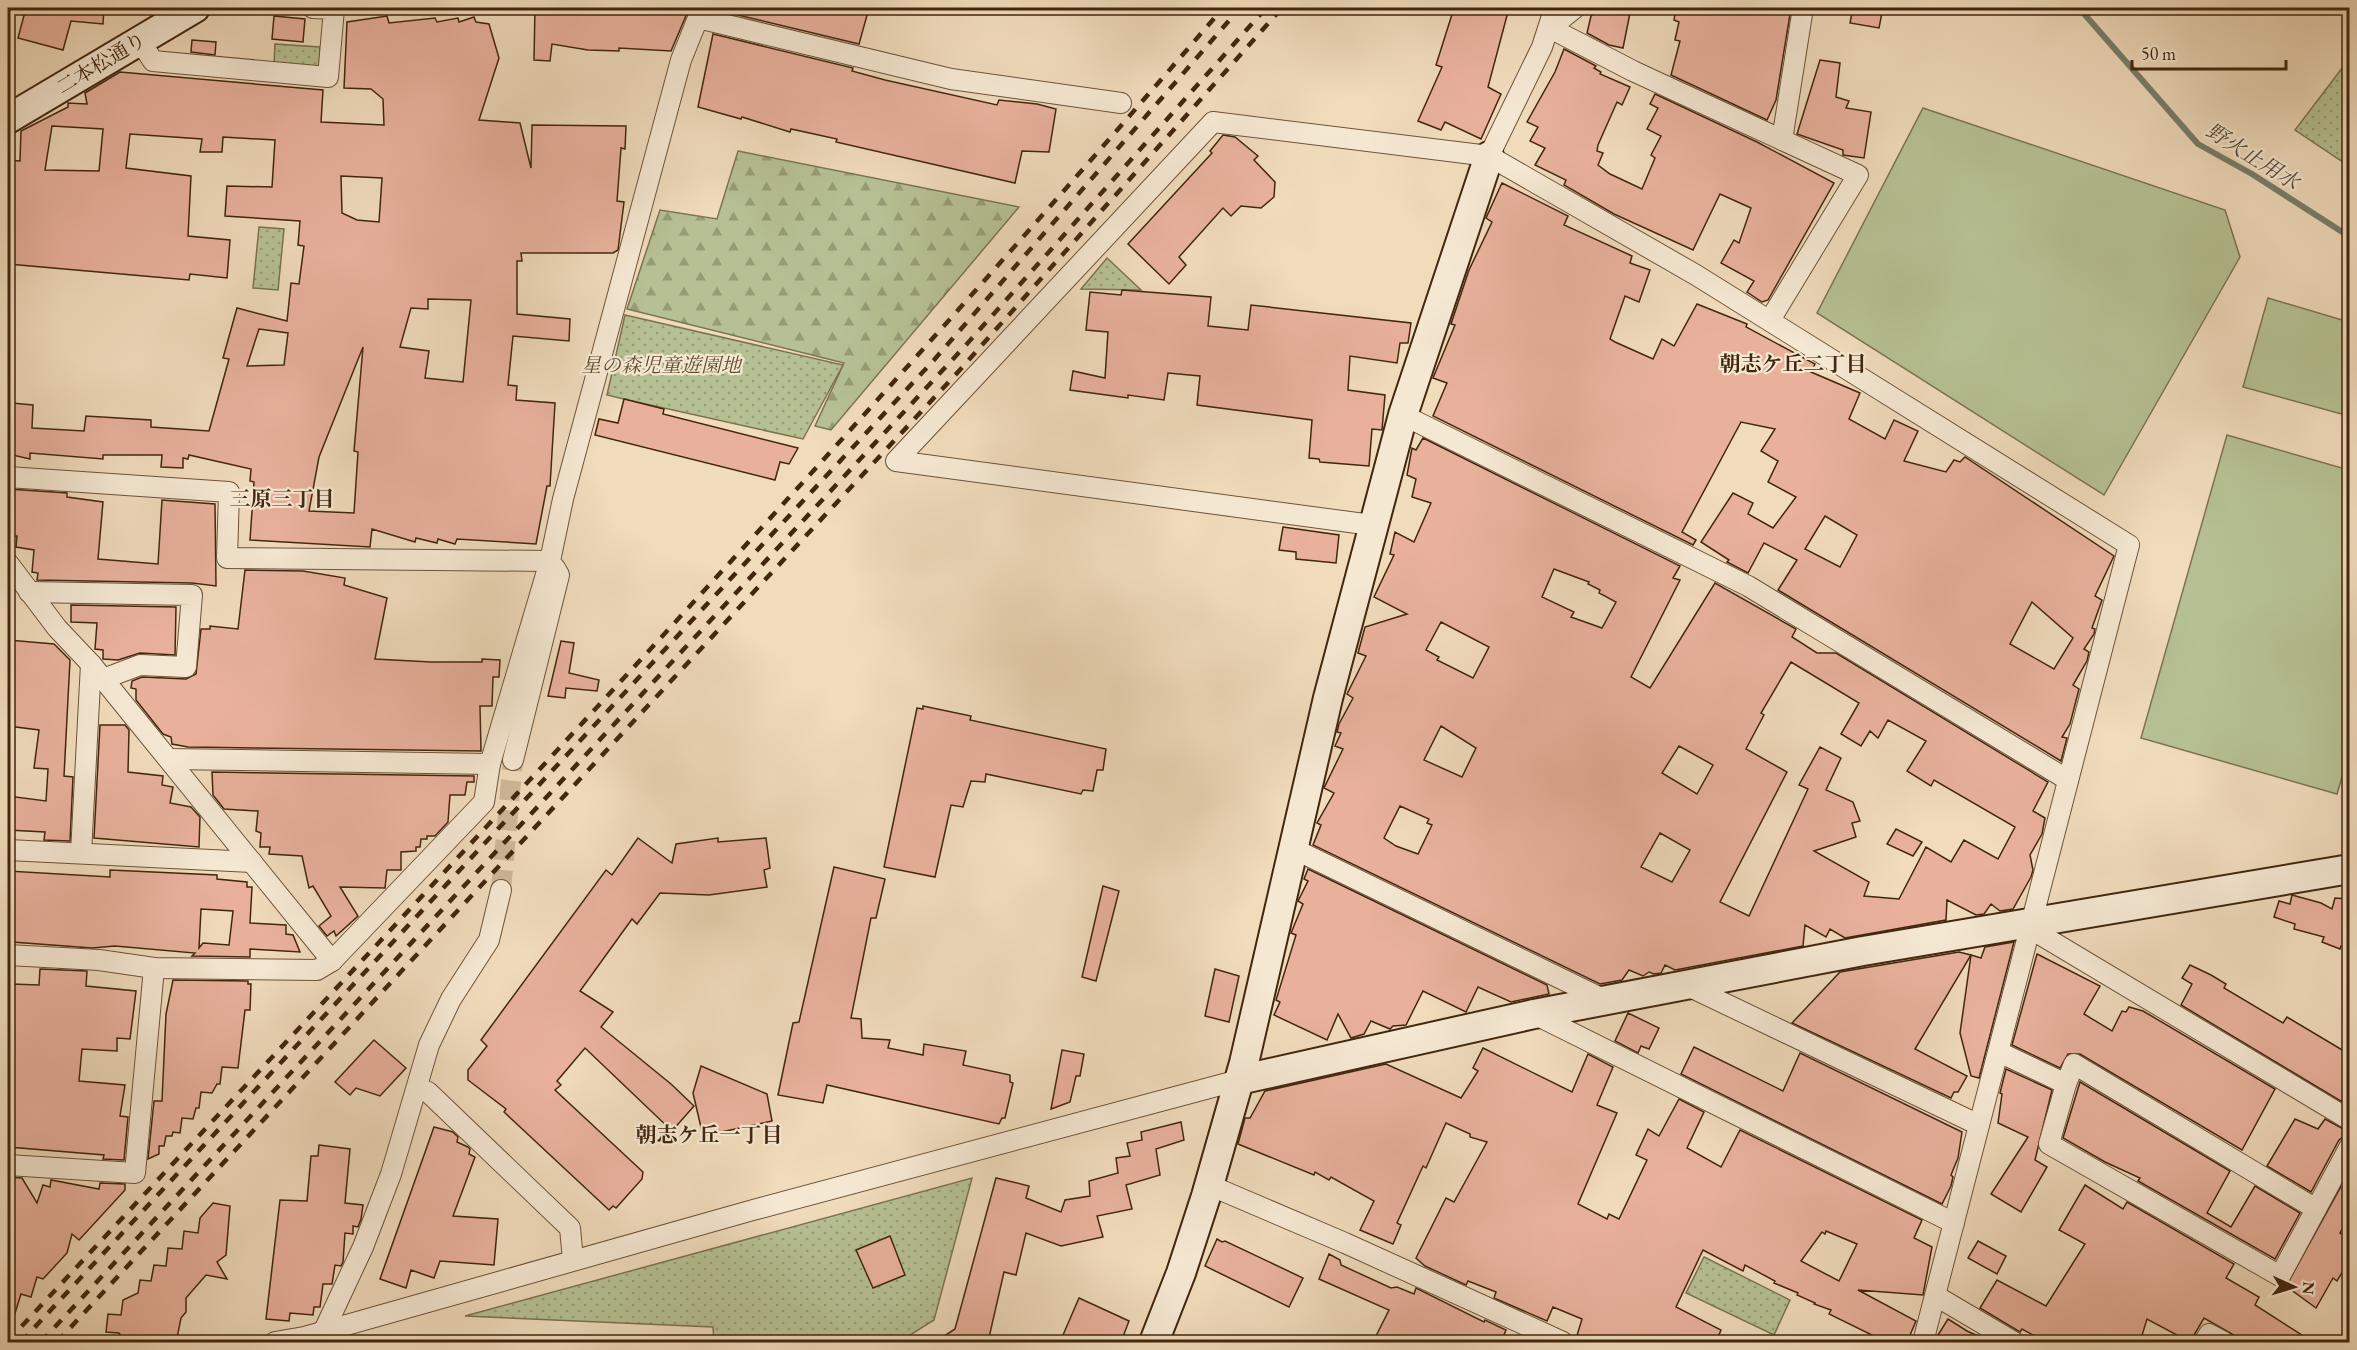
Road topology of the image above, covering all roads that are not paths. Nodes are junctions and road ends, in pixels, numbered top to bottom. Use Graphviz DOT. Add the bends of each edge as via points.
graph roads {
  1 [pos="195,8"];
  2 [pos="313,8"];
  3 [pos="1554,8"];
  4 [pos="1575,8"];
  5 [pos="1803,8"];
  6 [pos="700,13"];
  7 [pos="1550,28"];
  8 [pos="140,41"];
  9 [pos="1121,103"];
  10 [pos="8,119"];
  11 [pos="1782,140"];
  12 [pos="1489,156"];
  13 [pos="1770,320"];
  14 [pos="1402,415"];
  15 [pos="8,477"];
  16 [pos="1372,525"];
  17 [pos="550,561"];
  18 [pos="8,563"];
  19 [pos="29,592"];
  20 [pos="97,671"];
  21 [pos="169,759"];
  22 [pos="513,760"];
  23 [pos="490,764"];
  24 [pos="2068,780"];
  25 [pos="1294,849"];
  26 [pos="8,850"];
  27 [pos="81,853"];
  28 [pos="252,862"];
  29 [pos="2349,869"];
  30 [pos="501,890"];
  31 [pos="2031,926"];
  32 [pos="8,955"];
  33 [pos="332,961"];
  34 [pos="154,968"];
  35 [pos="1688,986"];
  36 [pos="1609,1002"];
  37 [pos="1534,1014"];
  38 [pos="1999,1053"];
  39 [pos="1239,1080"];
  40 [pos="2066,1084"];
  41 [pos="417,1088"];
  42 [pos="2349,1120"];
  43 [pos="1979,1125"];
  44 [pos="2349,1146"];
  45 [pos="8,1165"];
  46 [pos="1209,1185"];
  47 [pos="2316,1209"];
  48 [pos="1954,1223"];
  49 [pos="573,1260"];
  50 [pos="1936,1296"];
  51 [pos="321,1337"];
  52 [pos="275,1342"];
  53 [pos="1154,1342"];
  54 [pos="1563,1342"];
  55 [pos="1923,1342"];
  56 [pos="2014,1342"];
  57 [pos="2204,1342"];
  58 [pos="2224,1342"];
  1 -- 8 [label="street, 二本松通り"];
  2 -- 8 [label="street" via="334,9 328,77 153,61"];
  3 -- 7 [label="street"];
  4 -- 7 [label="street"];
  5 -- 11 [label="street"];
  6 -- 9 [label="street" via="951,79"];
  6 -- 17 [label="street" via="675,82 563,499"];
  7 -- 11 [label="street"];
  7 -- 12 [label="street"];
  8 -- 10 [label="street, 二本松通り"];
  11 -- 13 [label="street" via="1858,175"];
  12 -- 13 [label="street"];
  12 -- 14 [label="street"];
  12 -- 16 [label="street" via="1213,122 896,461"];
  13 -- 24 [label="street" via="2129,545"];
  14 -- 16 [label="street"];
  14 -- 24 [label="street" via="1749,586"];
  15 -- 17 [label="street" via="229,492 227,558"];
  16 -- 25 [label="street"];
  17 -- 22 [label="street" via="559,575"];
  17 -- 23 [label="street"];
  18 -- 19 [label="street"];
  19 -- 20 [label="street"];
  19 -- 20 [label="street" via="192,595 186,667 140,665"];
  20 -- 21 [label="street"];
  20 -- 27 [label="street"];
  21 -- 23 [label="street"];
  21 -- 28 [label="street"];
  23 -- 33 [label="street" via="484,802"];
  24 -- 31 [label="street"];
  25 -- 36 [label="street"];
  25 -- 39 [label="street"];
  26 -- 27 [label="street"];
  27 -- 28 [label="street"];
  28 -- 33 [label="street"];
  29 -- 31 [label="street"];
  30 -- 41 [label="street" via="489,940 451,999 429,1045"];
  31 -- 35 [label="street"];
  31 -- 38 [label="street"];
  31 -- 42 [label="street"];
  32 -- 34 [label="street" via="99,960"];
  33 -- 34 [label="street" via="317,970"];
  34 -- 45 [label="street" via="135,1173"];
  35 -- 36 [label="street"];
  35 -- 43 [label="street"];
  36 -- 37 [label="street"];
  37 -- 39 [label="street"];
  37 -- 48 [label="street"];
  38 -- 40 [label="street"];
  38 -- 43 [label="street"];
  39 -- 46 [label="street"];
  39 -- 49 [label="street"];
  40 -- 47 [label="street" via="2074,1064"];
  40 -- 47 [label="street" via="2049,1144 2280,1276"];
  41 -- 49 [label="street" via="428,1092 570,1228"];
  41 -- 51 [label="street" via="391,1174 363,1247"];
  43 -- 48 [label="street"];
  44 -- 47 [label="street"];
  46 -- 53 [label="street"];
  46 -- 54 [label="street"];
  48 -- 50 [label="street"];
  49 -- 51 [label="street"];
  50 -- 55 [label="street"];
  50 -- 56 [label="street"];
  51 -- 52 [label="street"];
  57 -- 58 [label="street" via="2209,1334"];
}
